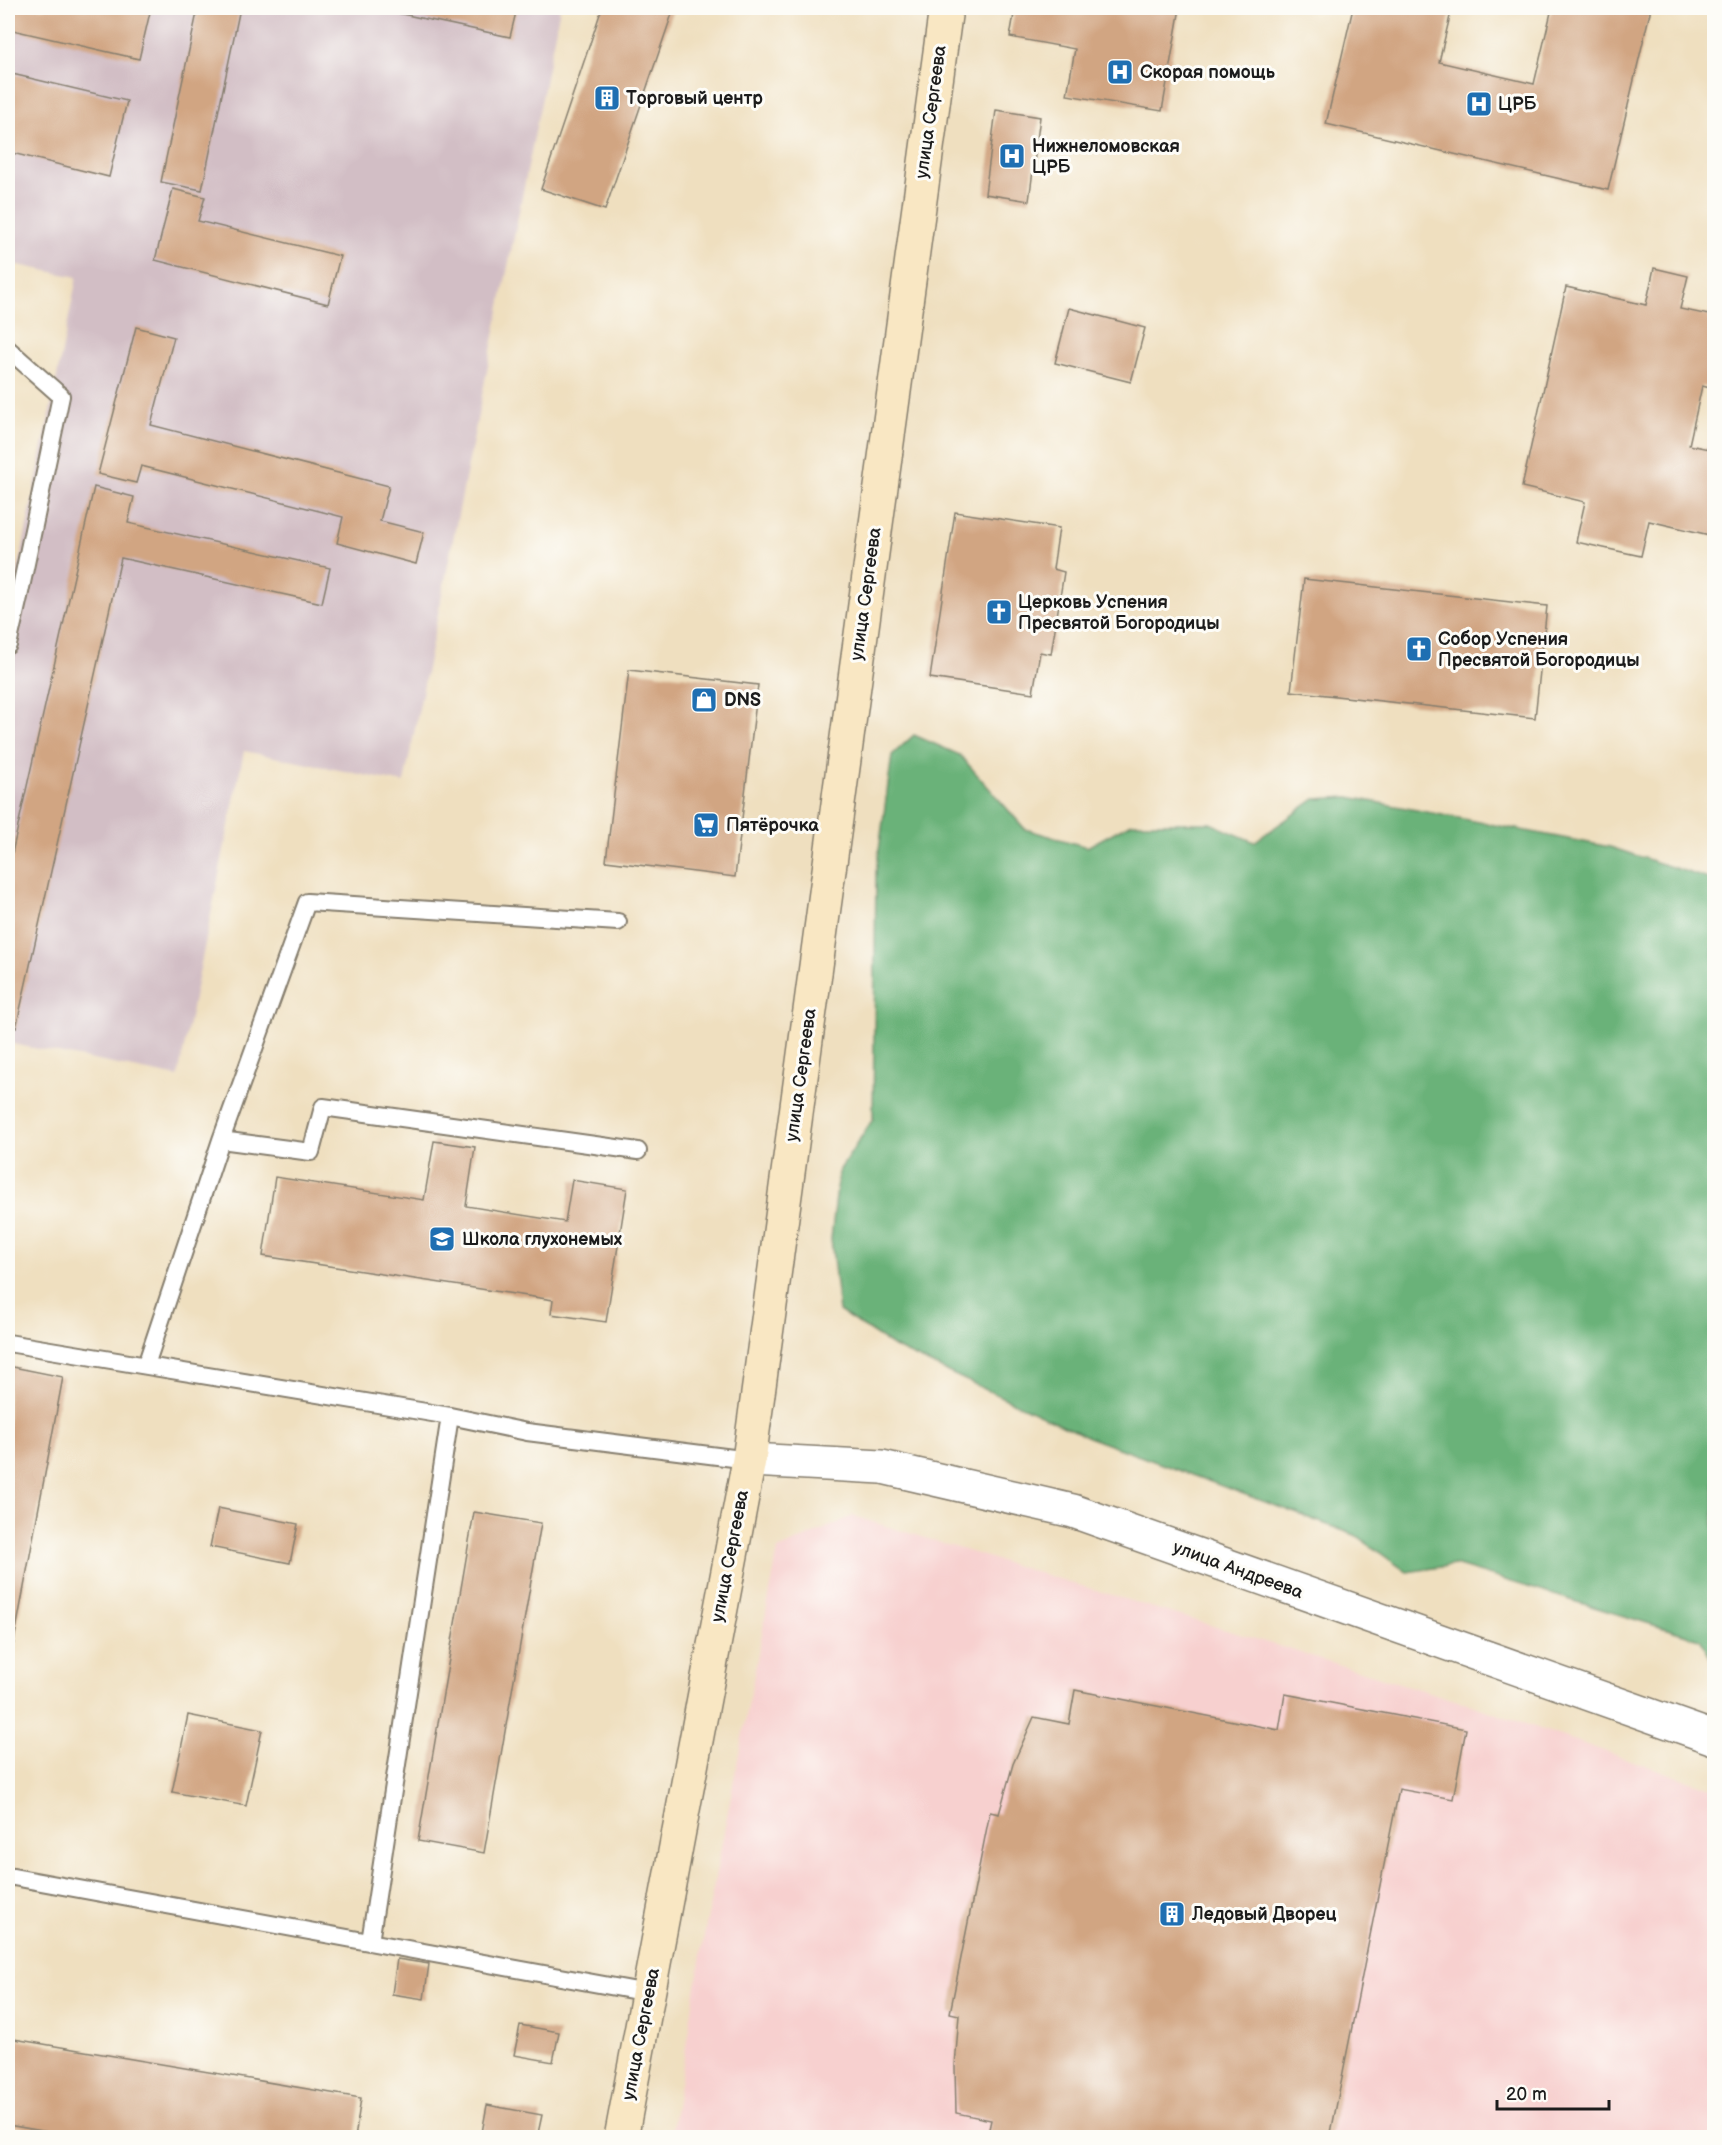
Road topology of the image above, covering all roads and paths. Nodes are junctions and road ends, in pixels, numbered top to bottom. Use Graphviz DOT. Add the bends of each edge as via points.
graph roads {
  1 [pos="946,8"];
  2 [pos="8,350"];
  3 [pos="13,599"];
  4 [pos="8,645"];
  5 [pos="618,922"];
  6 [pos="221,1140"];
  7 [pos="638,1151"];
  8 [pos="8,1343"];
  9 [pos="146,1365"];
  10 [pos="450,1416"];
  11 [pos="749,1460"];
  12 [pos="1714,1738"];
  13 [pos="8,1876"];
  14 [pos="370,1942"];
  15 [pos="648,1993"];
  16 [pos="621,2138"];
  1 -- 11 [label="main road, улица Сергеева"];
  2 -- 3 [label="lane" via="61,396"];
  3 -- 4 [label="lane"];
  5 -- 6 [label="lane" via="307,902"];
  6 -- 7 [label="lane" via="311,1152 323,1107"];
  6 -- 9 [label="lane"];
  8 -- 9 [label="lane"];
  9 -- 10 [label="lane"];
  10 -- 11 [label="lane" via="527,1432"];
  10 -- 14 [label="lane"];
  11 -- 12 [label="street, улица Андреева" via="882,1467 1073,1511"];
  11 -- 15 [label="main road, улица Сергеева"];
  13 -- 14 [label="lane"];
  14 -- 15 [label="lane"];
  15 -- 16 [label="main road, улица Сергеева"];
}
